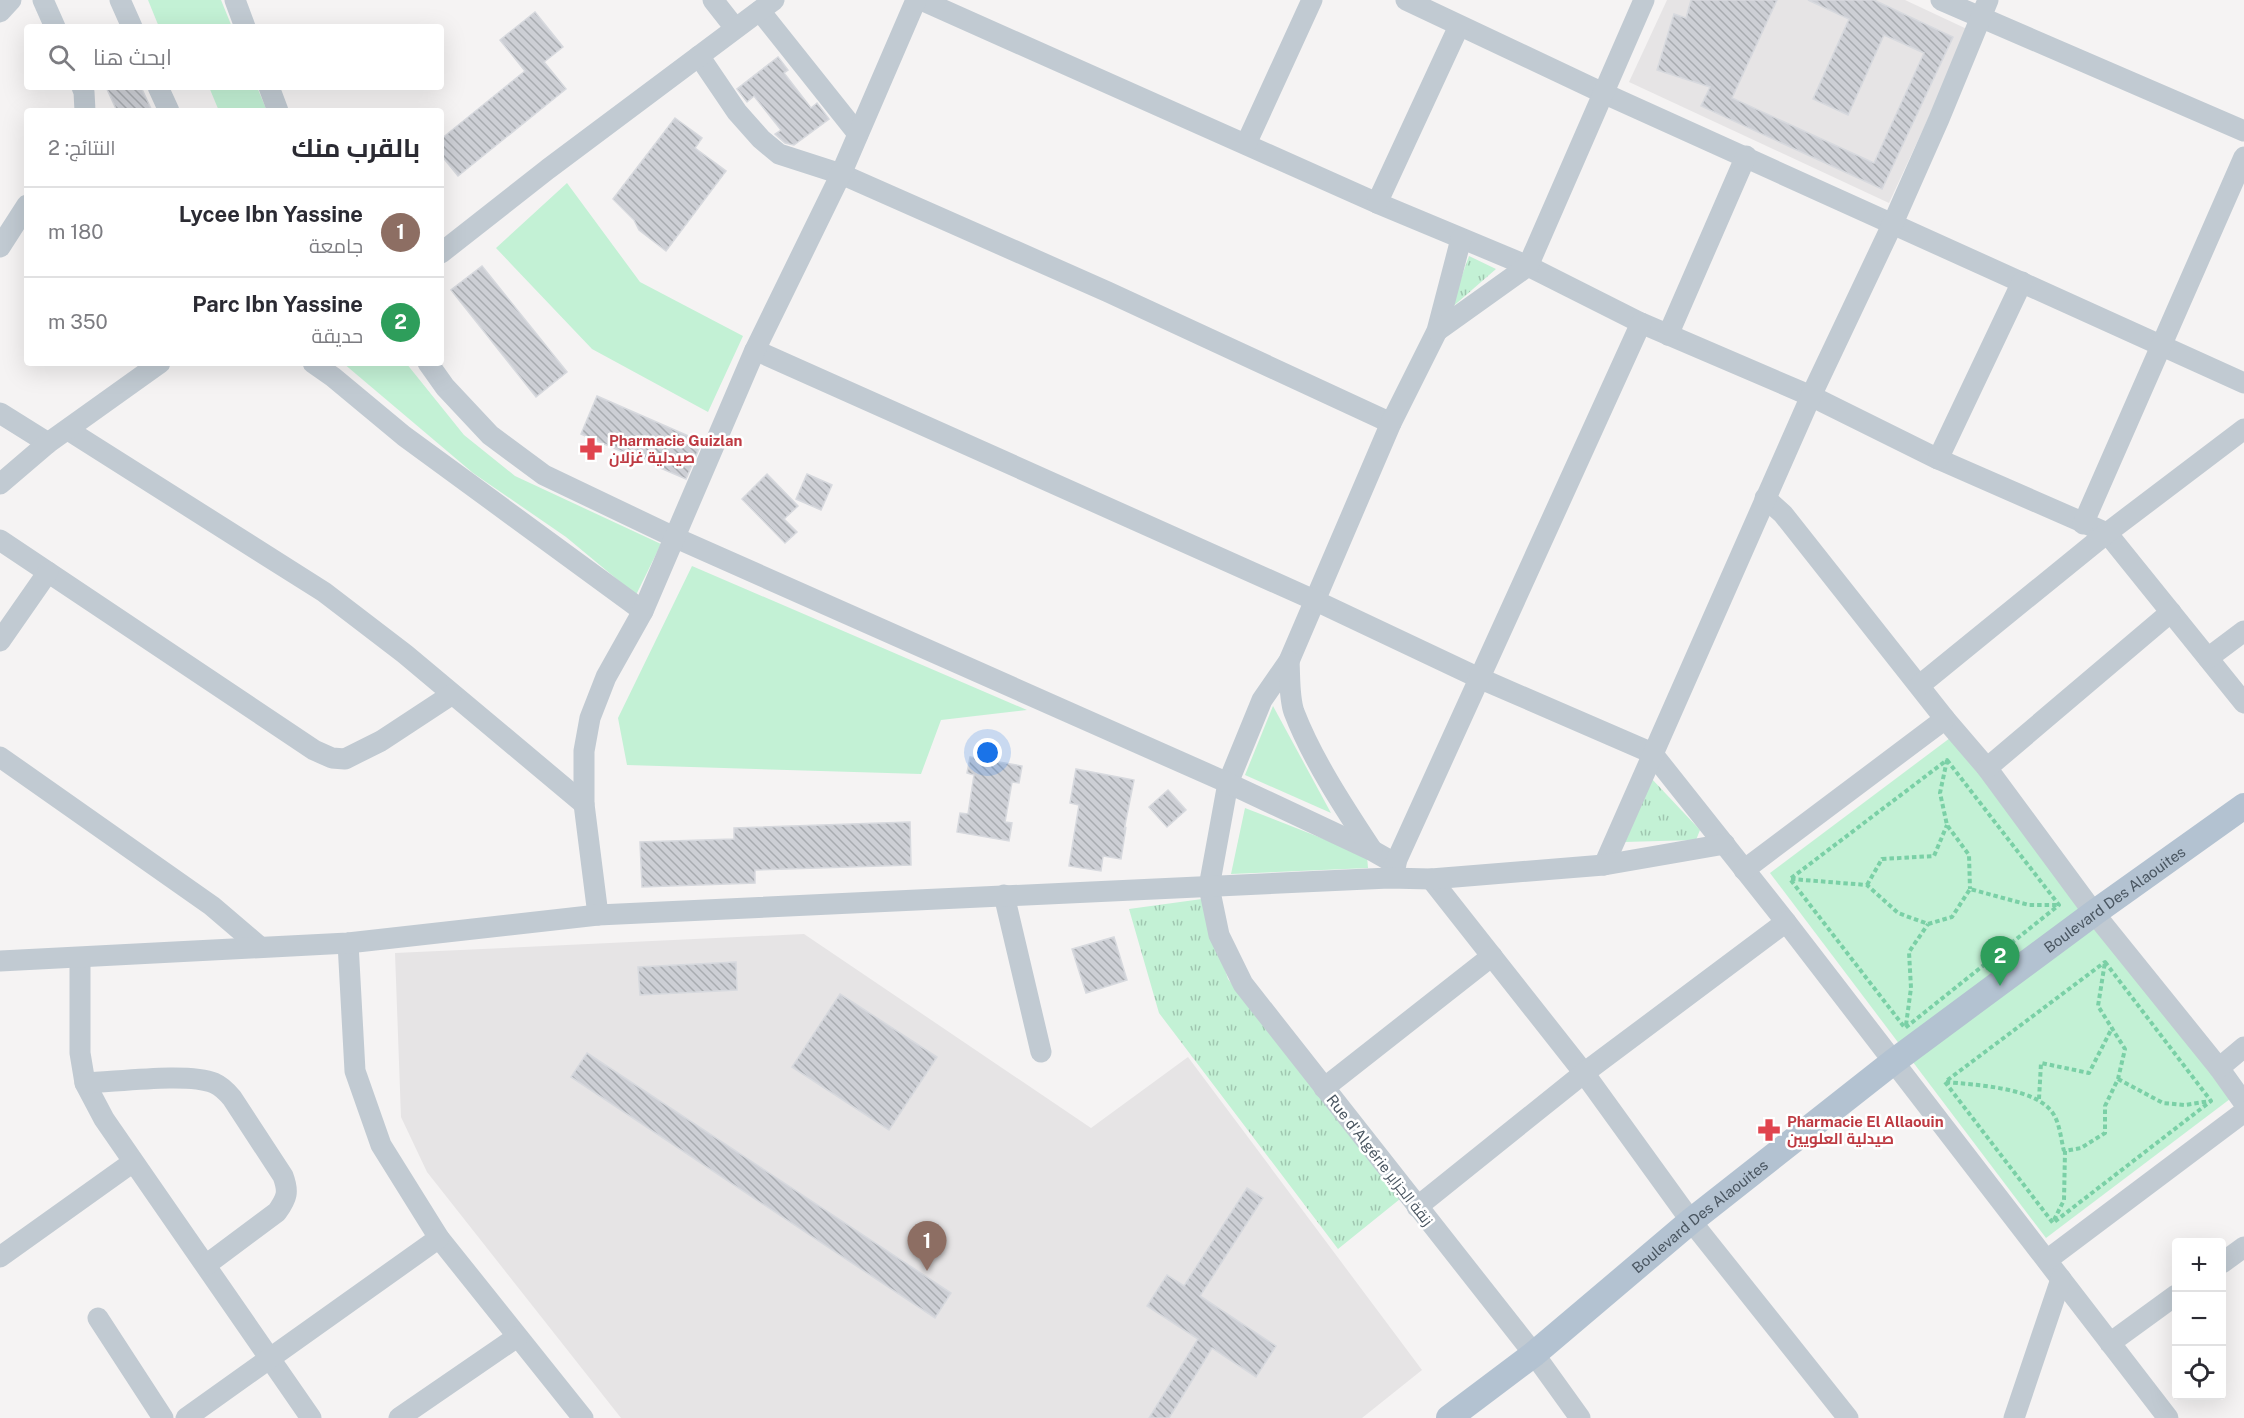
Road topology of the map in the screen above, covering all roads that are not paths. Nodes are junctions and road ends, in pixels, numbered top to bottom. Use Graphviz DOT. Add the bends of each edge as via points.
graph roads {
  1 [pos="11,0"];
  2 [pos="43,0"];
  3 [pos="120,0"];
  4 [pos="235,0"];
  5 [pos="713,0"];
  6 [pos="918,0"];
  7 [pos="1312,0"];
  8 [pos="1406,0"];
  9 [pos="1644,0"];
  10 [pos="1941,0"];
  11 [pos="767,5"];
  12 [pos="1984,9"];
  13 [pos="0,12"];
  14 [pos="54,24"];
  15 [pos="131,24"];
  16 [pos="244,24"];
  17 [pos="1459,26"];
  18 [pos="735,28"];
  19 [pos="699,56"];
  20 [pos="83,90"];
  21 [pos="159,90"];
  22 [pos="270,90"];
  23 [pos="1603,93"];
  24 [pos="85,108"];
  25 [pos="168,108"];
  26 [pos="277,108"];
  27 [pos="2244,130"];
  28 [pos="858,134"];
  29 [pos="1246,144"];
  30 [pos="1746,156"];
  31 [pos="2244,158"];
  32 [pos="841,174"];
  33 [pos="1377,203"];
  34 [pos="24,211"];
  35 [pos="1893,223"];
  36 [pos="1461,239"];
  37 [pos="0,247"];
  38 [pos="444,251"];
  39 [pos="1528,266"];
  40 [pos="2022,282"];
  41 [pos="1641,323"];
  42 [pos="1437,331"];
  43 [pos="1668,335"];
  44 [pos="2161,345"];
  45 [pos="755,350"];
  46 [pos="156,366"];
  47 [pos="317,366"];
  48 [pos="430,366"];
  49 [pos="2244,383"];
  50 [pos="1811,396"];
  51 [pos="0,413"];
  52 [pos="1391,423"];
  53 [pos="2244,429"];
  54 [pos="68,430"];
  55 [pos="48,443"];
  56 [pos="1938,459"];
  57 [pos="0,484"];
  58 [pos="1765,498"];
  59 [pos="2083,524"];
  60 [pos="2106,533"];
  61 [pos="676,538"];
  62 [pos="0,540"];
  63 [pos="48,572"];
  64 [pos="1314,600"];
  65 [pos="643,611"];
  66 [pos="2171,612"];
  67 [pos="2244,631"];
  68 [pos="0,641"];
  69 [pos="2208,658"];
  70 [pos="1289,661"];
  71 [pos="1479,678"];
  72 [pos="1920,685"];
  73 [pos="452,695"];
  74 [pos="2244,703"];
  75 [pos="1945,718"];
  76 [pos="1652,753"];
  77 [pos="0,757"];
  78 [pos="1987,768"];
  79 [pos="1228,783"];
  80 [pos="584,804"];
  81 [pos="2244,806"];
  82 [pos="1725,844"];
  83 [pos="1372,851"];
  84 [pos="1604,865"];
  85 [pos="1744,870"];
  86 [pos="1392,871"];
  87 [pos="1431,879"];
  88 [pos="1209,887"];
  89 [pos="1004,895"];
  90 [pos="2094,913"];
  91 [pos="598,915"];
  92 [pos="1786,922"];
  93 [pos="348,943"];
  94 [pos="260,947"];
  95 [pos="1492,956"];
  96 [pos="80,958"];
  97 [pos="0,961"];
  98 [pos="2244,1047"];
  99 [pos="1041,1052"];
  100 [pos="1893,1062"];
  101 [pos="2219,1068"];
  102 [pos="1584,1073"];
  103 [pos="85,1083"];
  104 [pos="1324,1088"];
  105 [pos="2244,1103"];
  106 [pos="2244,1112"];
  107 [pos="133,1162"];
  108 [pos="1417,1207"];
  109 [pos="1690,1221"];
  110 [pos="439,1238"];
  111 [pos="2244,1246"];
  112 [pos="0,1257"];
  113 [pos="2047,1260"];
  114 [pos="2226,1260"];
  115 [pos="206,1265"];
  116 [pos="2061,1279"];
  117 [pos="2172,1298"];
  118 [pos="98,1318"];
  119 [pos="518,1337"];
  120 [pos="2110,1343"];
  121 [pos="1534,1354"];
  122 [pos="270,1359"];
  123 [pos="2165,1417"];
  124 [pos="163,1418"];
  125 [pos="186,1418"];
  126 [pos="311,1418"];
  127 [pos="399,1418"];
  128 [pos="583,1418"];
  129 [pos="1449,1418"];
  130 [pos="1580,1418"];
  131 [pos="1848,1418"];
  132 [pos="2014,1418"];
  1 -- 13 [label="street"];
  2 -- 14 [label="street"];
  3 -- 15 [label="street"];
  4 -- 16 [label="street"];
  5 -- 18 [label="street"];
  6 -- 28 [label="street"];
  6 -- 29 [label="street"];
  7 -- 29 [label="street"];
  8 -- 17 [label="street"];
  9 -- 23 [label="street"];
  10 -- 12 [label="street"];
  11 -- 18 [label="street"];
  11 -- 28 [label="street"];
  12 -- 27 [label="street"];
  12 -- 35 [label="street"];
  17 -- 23 [label="street"];
  17 -- 33 [label="street"];
  18 -- 19 [label="street"];
  19 -- 32 [label="street" via="761,140 779,154"];
  19 -- 38 [label="street"];
  20 -- 24 [label="street"];
  21 -- 25 [label="street"];
  22 -- 26 [label="street"];
  23 -- 30 [label="street"];
  23 -- 39 [label="street"];
  28 -- 32 [label="street"];
  29 -- 33 [label="street"];
  30 -- 35 [label="street"];
  30 -- 43 [label="street"];
  31 -- 44 [label="street"];
  32 -- 45 [label="street"];
  32 -- 52 [label="street"];
  33 -- 36 [label="street"];
  34 -- 37 [label="street"];
  35 -- 40 [label="street"];
  35 -- 50 [label="street"];
  36 -- 39 [label="street"];
  36 -- 42 [label="street"];
  39 -- 41 [label="street"];
  39 -- 42 [label="street"];
  40 -- 44 [label="street"];
  40 -- 56 [label="street"];
  41 -- 43 [label="street"];
  41 -- 71 [label="street"];
  42 -- 52 [label="street"];
  43 -- 50 [label="street"];
  44 -- 49 [label="street"];
  44 -- 59 [label="street"];
  45 -- 61 [label="street"];
  45 -- 64 [label="street"];
  46 -- 54 [label="street"];
  47 -- 65 [label="street" via="404,436"];
  48 -- 61 [label="street" via="490,435 544,475"];
  50 -- 56 [label="street"];
  50 -- 58 [label="street"];
  51 -- 55 [label="street"];
  52 -- 64 [label="street"];
  53 -- 60 [label="street"];
  54 -- 55 [label="street"];
  54 -- 73 [label="street" via="324,592"];
  55 -- 57 [label="street"];
  56 -- 59 [label="street"];
  58 -- 72 [label="street" via="1784,514"];
  58 -- 76 [label="street"];
  59 -- 60 [label="street"];
  60 -- 66 [label="street"];
  60 -- 72 [label="street"];
  61 -- 65 [label="street"];
  61 -- 79 [label="street"];
  62 -- 63 [label="street"];
  63 -- 68 [label="street"];
  63 -- 73 [label="street" via="332,759 345,759 381,741"];
  64 -- 70 [label="street"];
  64 -- 71 [label="street"];
  65 -- 80 [label="street" via="606,677 590,718 584,751"];
  66 -- 69 [label="street"];
  66 -- 78 [label="street"];
  67 -- 69 [label="street"];
  69 -- 74 [label="street"];
  70 -- 79 [label="street" via="1262,700"];
  70 -- 83 [label="street" via="1293,710 1323,770"];
  71 -- 76 [label="street"];
  71 -- 86 [label="street"];
  72 -- 75 [label="street"];
  73 -- 80 [label="street"];
  75 -- 78 [label="street"];
  75 -- 85 [label="street"];
  76 -- 82 [label="street"];
  76 -- 84 [label="street"];
  77 -- 94 [label="street" via="212,906"];
  78 -- 90 [label="street"];
  79 -- 83 [label="street"];
  79 -- 88 [label="street"];
  80 -- 91 [label="street"];
  81 -- 90 [label="main road, Boulevard Des Alaouites"];
  82 -- 84 [label="street"];
  82 -- 85 [label="street"];
  83 -- 86 [label="street"];
  84 -- 87 [label="street"];
  85 -- 92 [label="street"];
  86 -- 87 [label="street"];
  86 -- 88 [label="street"];
  87 -- 95 [label="street"];
  88 -- 89 [label="street"];
  88 -- 104 [label="street, Rue d'Algérie زنقة الجزاير" via="1219,935 1244,984"];
  89 -- 91 [label="street"];
  89 -- 99 [label="street"];
  90 -- 100 [label="main road, Boulevard Des Alaouites"];
  90 -- 101 [label="street"];
  91 -- 93 [label="street"];
  92 -- 100 [label="street"];
  92 -- 102 [label="street"];
  93 -- 94 [label="street"];
  93 -- 110 [label="street" via="355,1071 381,1145"];
  94 -- 96 [label="street"];
  95 -- 102 [label="street"];
  95 -- 104 [label="street"];
  96 -- 97 [label="street"];
  96 -- 103 [label="street" via="80,1053"];
  98 -- 101 [label="street"];
  100 -- 109 [label="main road, Boulevard Des Alaouites"];
  100 -- 113 [label="street"];
  101 -- 105 [label="street"];
  102 -- 108 [label="street"];
  102 -- 109 [label="street"];
  103 -- 107 [label="street"];
  103 -- 115 [label="street" via="192,1078 214,1083 232,1098 283,1176 288,1190 277,1212"];
  104 -- 108 [label="street, Rue d'Algérie زنقة الجزاير"];
  106 -- 113 [label="street"];
  107 -- 112 [label="street"];
  107 -- 115 [label="street"];
  108 -- 121 [label="street, Rue d'Algérie زنقة الجزاير"];
  109 -- 121 [label="main road, Boulevard Des Alaouites"];
  109 -- 131 [label="street"];
  110 -- 119 [label="street"];
  110 -- 122 [label="street"];
  111 -- 114 [label="street"];
  113 -- 116 [label="street"];
  115 -- 122 [label="street"];
  116 -- 120 [label="street"];
  116 -- 132 [label="street"];
  117 -- 120 [label="street"];
  118 -- 124 [label="street"];
  119 -- 127 [label="street"];
  119 -- 128 [label="street"];
  120 -- 123 [label="street"];
  121 -- 129 [label="main road, Boulevard Des Alaouites"];
  121 -- 130 [label="street, Rue d'Algérie زنقة الجزاير"];
  122 -- 125 [label="street"];
  122 -- 126 [label="street"];
}
